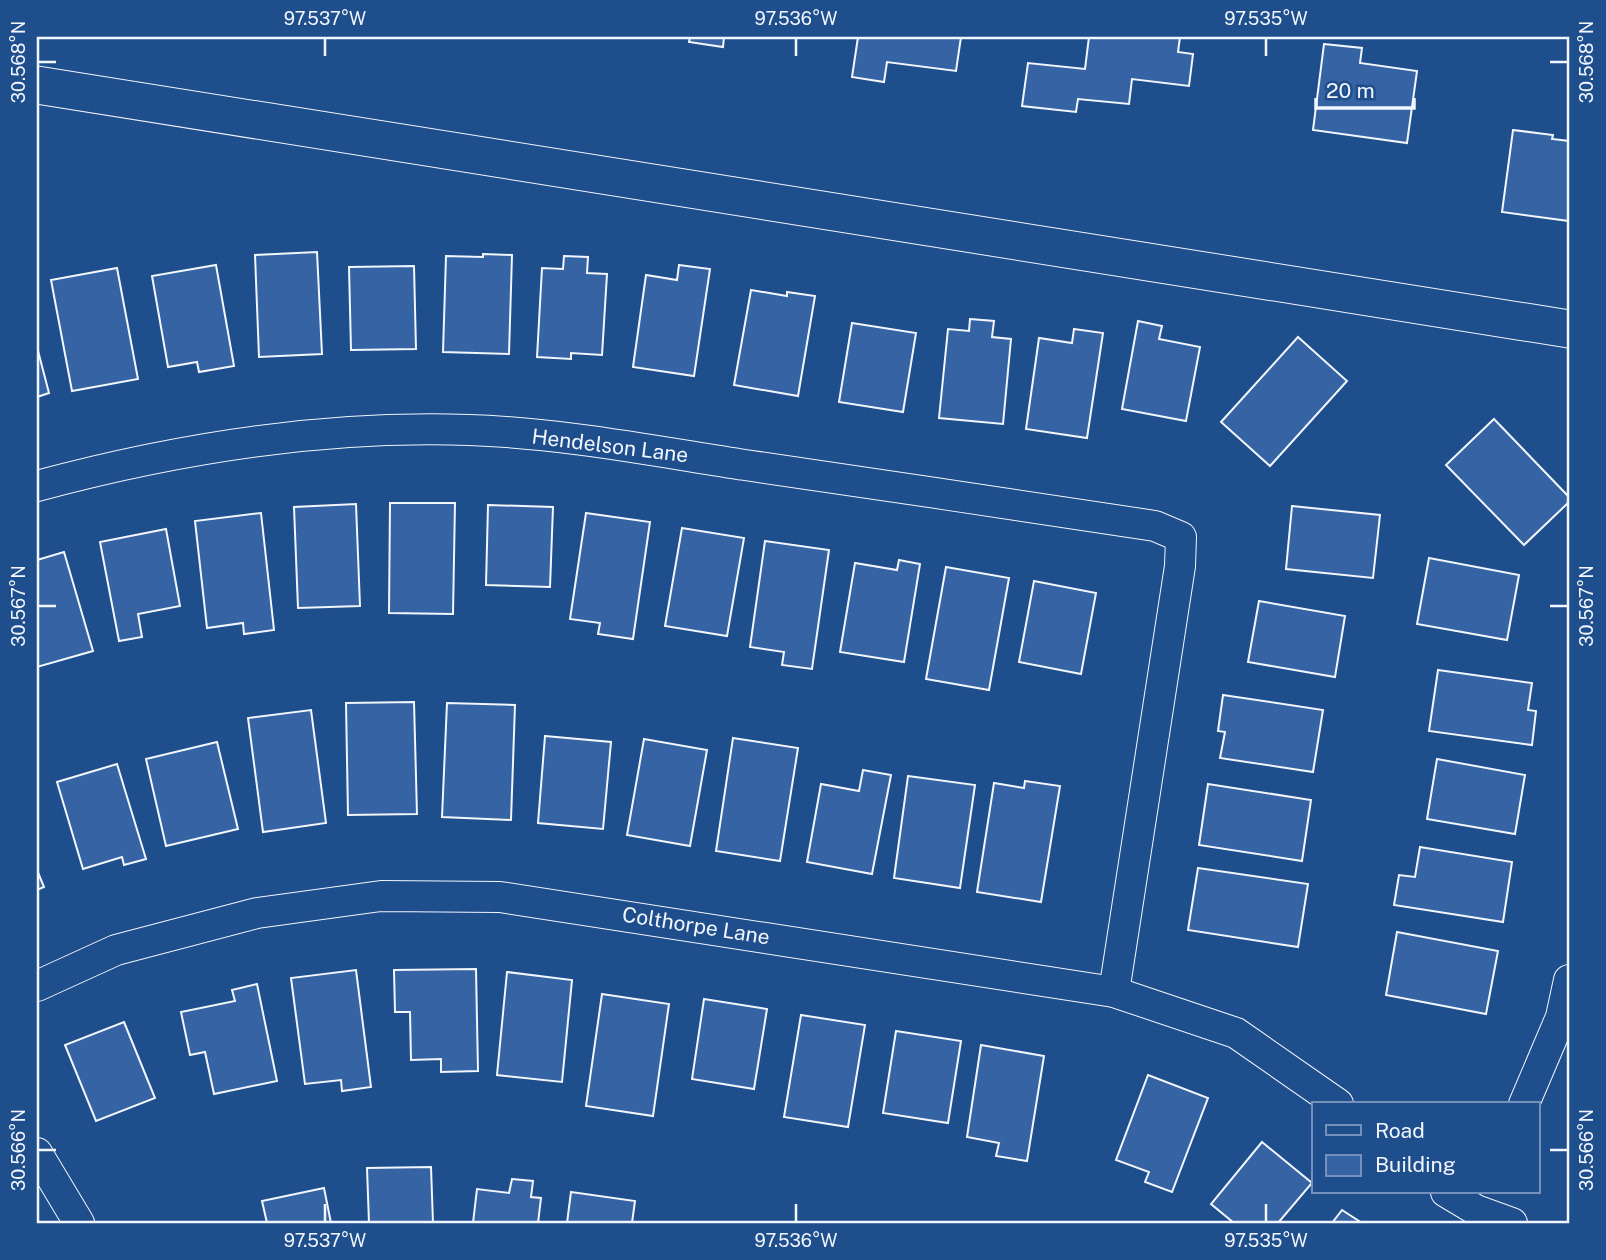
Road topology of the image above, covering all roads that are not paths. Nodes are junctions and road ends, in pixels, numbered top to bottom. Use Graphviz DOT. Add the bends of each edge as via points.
graph roads {
  1 [pos="37,85"];
  2 [pos="1569,328"];
  3 [pos="37,486"];
  4 [pos="1569,980"];
  5 [pos="37,986"];
  6 [pos="1114,992"];
  7 [pos="1335,1102"];
  8 [pos="1525,1102"];
  9 [pos="37,1153"];
  10 [pos="1454,1194"];
  11 [pos="1481,1201"];
  12 [pos="79,1223"];
  13 [pos="1512,1223"];
  1 -- 2 [label="street"];
  3 -- 6 [label="street, Hendelson Lane" via="164,455 247,441 468,430 629,447 1155,526 1181,537"];
  4 -- 8 [label="street" via="1561,1017"];
  5 -- 6 [label="street, Colthorpe Lane" via="116,950 257,913 381,896 445,895 565,905"];
  6 -- 7 [label="street, Colthorpe Lane" via="1237,1033"];
  9 -- 12 [label="street"];
  10 -- 11 [label="street"];
  11 -- 13 [label="street"];
}
